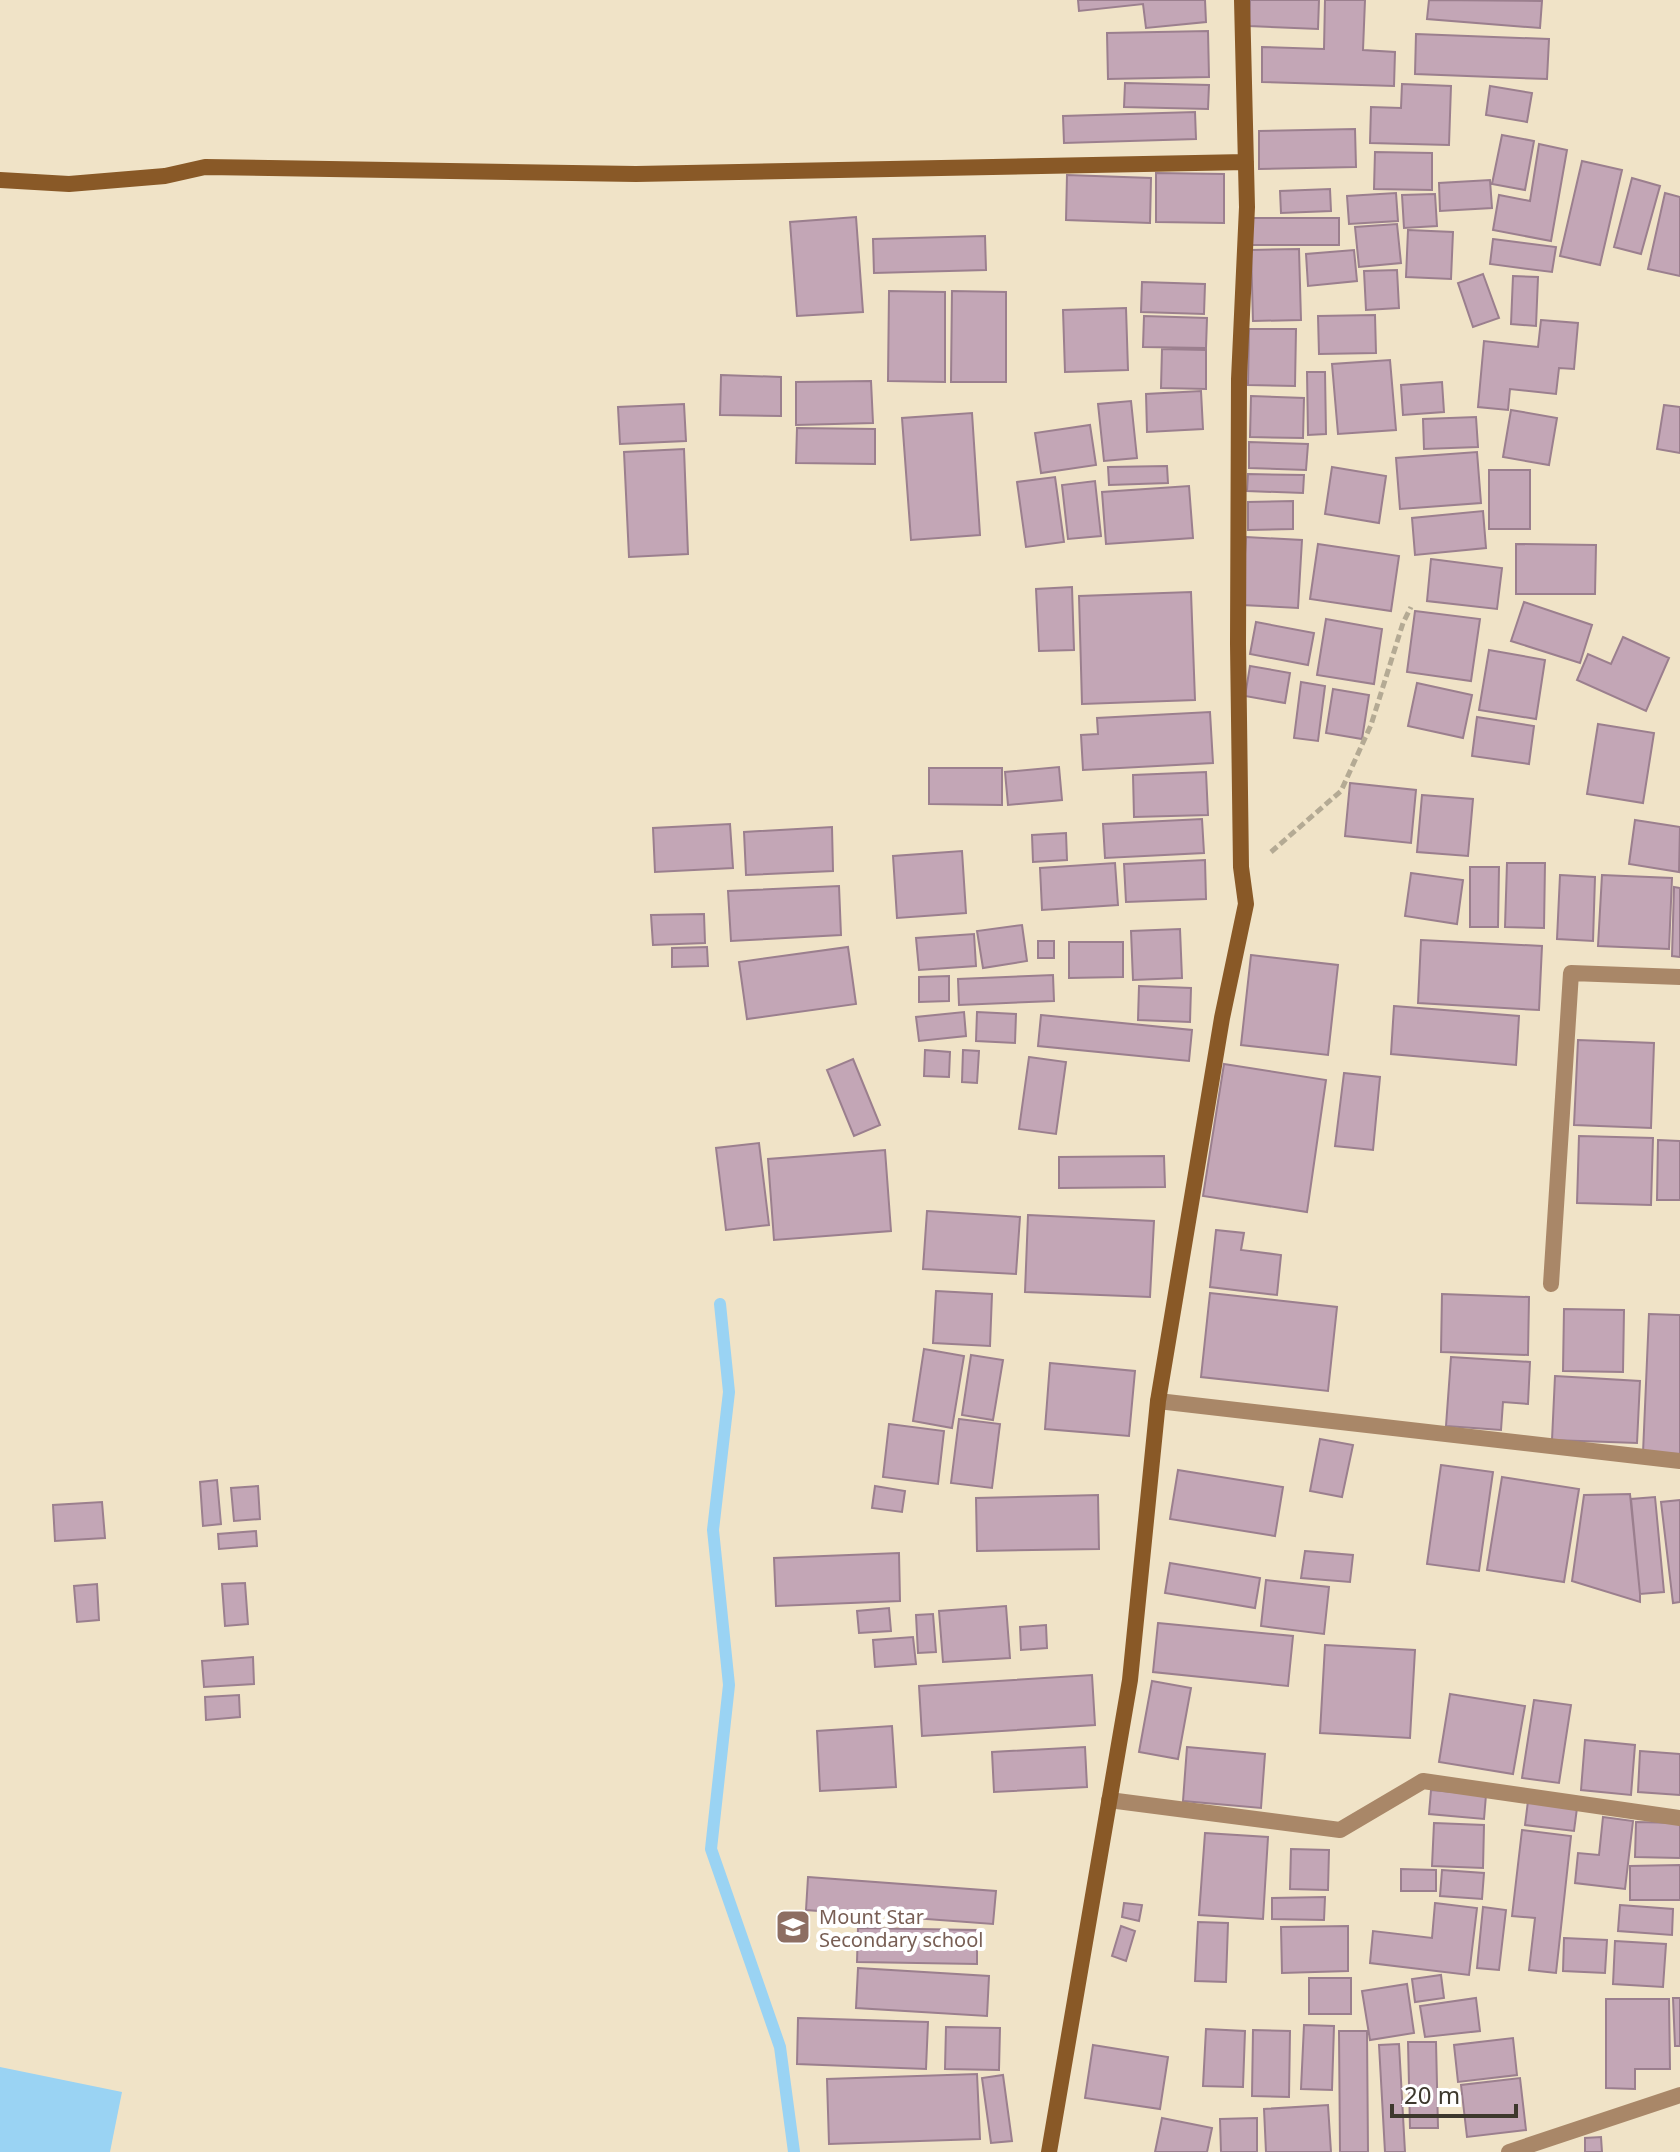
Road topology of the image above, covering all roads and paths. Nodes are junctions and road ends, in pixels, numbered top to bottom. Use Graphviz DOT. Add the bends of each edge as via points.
graph roads {
  1 [pos="1242,0"];
  2 [pos="1246,162"];
  3 [pos="0,180"];
  4 [pos="1411,607"];
  5 [pos="1241,867"];
  6 [pos="1680,977"];
  7 [pos="1551,1284"];
  8 [pos="1158,1401"];
  9 [pos="1680,1461"];
  10 [pos="1109,1800"];
  11 [pos="1680,1818"];
  12 [pos="1680,2095"];
  13 [pos="1049,2152"];
  14 [pos="1509,2152"];
  1 -- 2 [label="street"];
  2 -- 3 [label="street" via="636,174 205,167 69,184"];
  2 -- 5 [label="street" via="1239,379"];
  4 -- 5 [label="path" via="1371,725 1341,791 1264,858"];
  5 -- 8 [label="street" via="1246,904"];
  6 -- 7 [label="street" via="1571,973"];
  8 -- 9 [label="street"];
  8 -- 10 [label="street" via="1130,1680"];
  10 -- 11 [label="street" via="1340,1830 1423,1781"];
  10 -- 13 [label="street"];
  12 -- 14 [label="street"];
}
